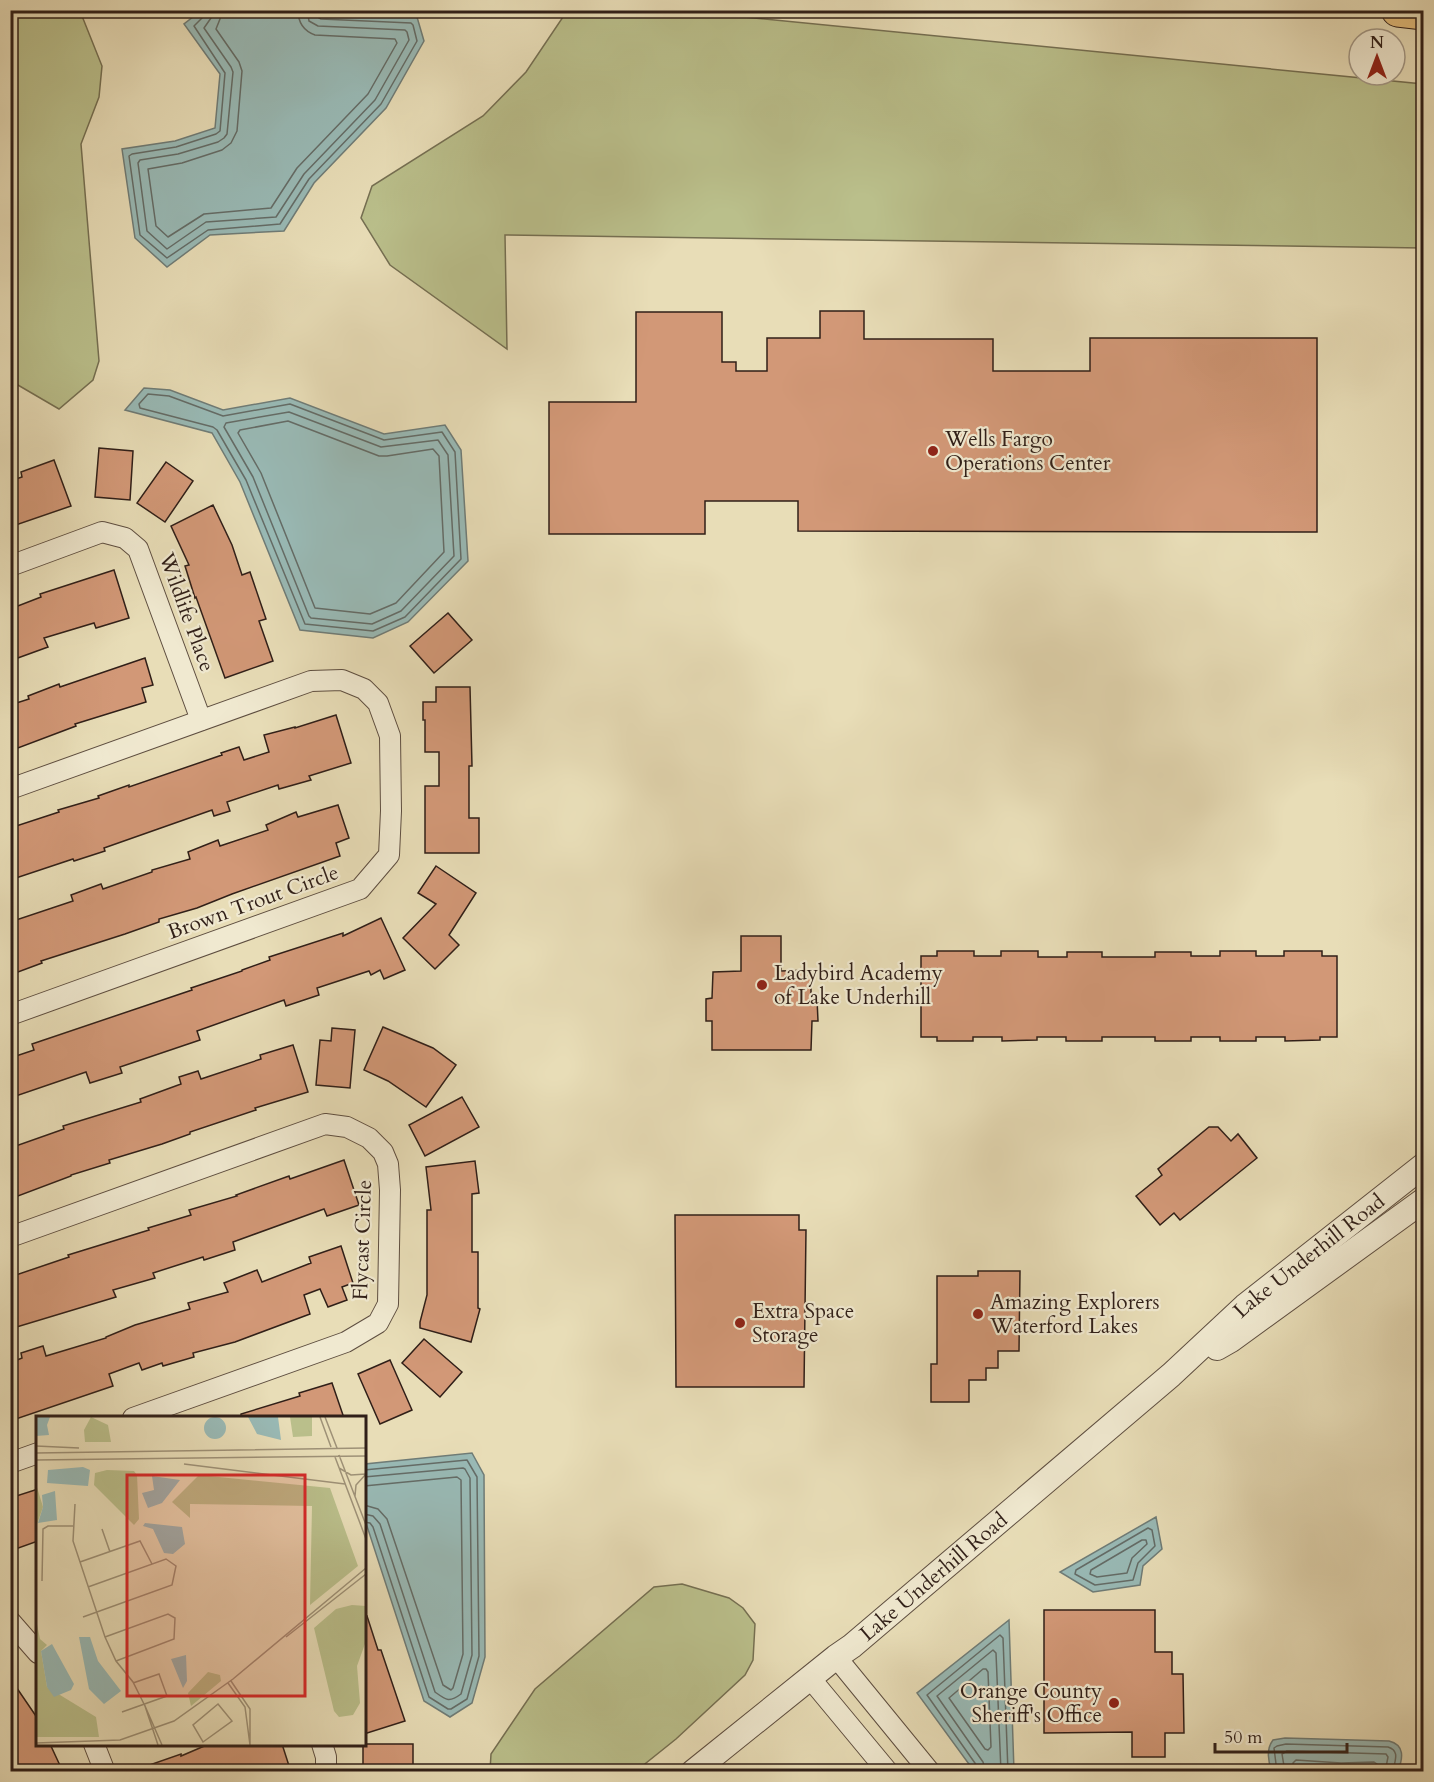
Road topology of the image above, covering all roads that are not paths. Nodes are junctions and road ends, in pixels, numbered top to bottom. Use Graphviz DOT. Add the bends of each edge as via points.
graph roads {
  1 [pos="1398,10"];
  2 [pos="1424,13"];
  3 [pos="10,566"];
  4 [pos="201,720"];
  5 [pos="10,789"];
  6 [pos="10,1015"];
  7 [pos="1424,1165"];
  8 [pos="1424,1200"];
  9 [pos="10,1237"];
  10 [pos="1171,1375"];
  11 [pos="139,1416"];
  12 [pos="36,1454"];
  13 [pos="10,1463"];
  14 [pos="10,1622"];
  15 [pos="36,1651"];
  16 [pos="836,1657"];
  17 [pos="810,1678"];
  18 [pos="95,1746"];
  19 [pos="323,1746"];
  20 [pos="105,1772"];
  21 [pos="326,1772"];
  22 [pos="693,1772"];
  23 [pos="888,1772"];
  24 [pos="930,1772"];
  1 -- 2 [label="highway"];
  3 -- 4 [label="street, Wildlife Place" via="102,532 125,538 138,549"];
  4 -- 5 [label="street, Brown Trout Circle"];
  4 -- 6 [label="street, Brown Trout Circle" via="311,681 342,681 364,689 378,703 390,736 389,855 360,889"];
  7 -- 10 [label="street, Lake Underhill Road" via="1245,1306"];
  8 -- 10 [label="street, Lake Underhill Road" via="1231,1340"];
  9 -- 11 [label="street, Flycast Circle" via="325,1124 347,1127 369,1138 383,1152 390,1190 388,1304 378,1323 346,1342"];
  10 -- 16 [label="street, Lake Underhill Road"];
  12 -- 13 [label="street"];
  14 -- 15 [label="street"];
  16 -- 17 [label="street, Lake Underhill Road"];
  16 -- 24 [label="street"];
  17 -- 22 [label="street, Lake Underhill Road"];
  17 -- 23 [label="street"];
  18 -- 20 [label="street"];
  19 -- 21 [label="street"];
}
